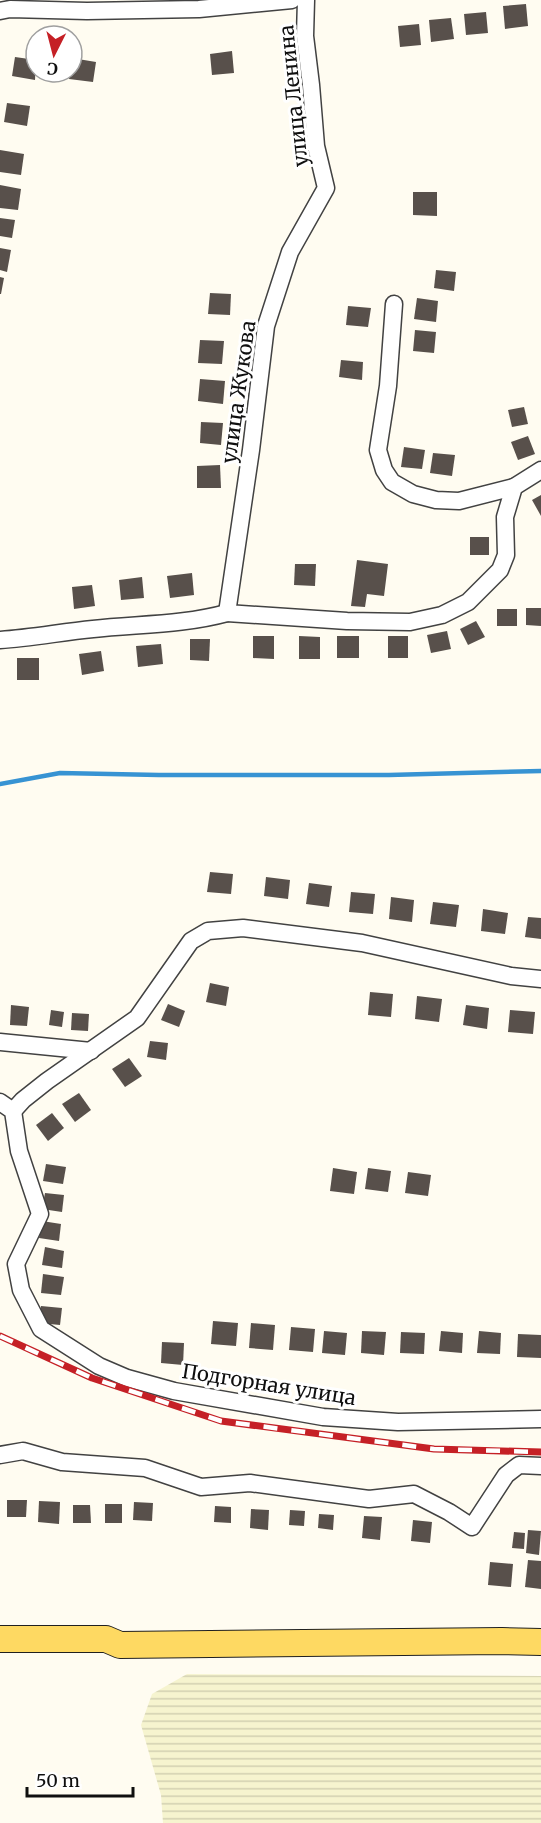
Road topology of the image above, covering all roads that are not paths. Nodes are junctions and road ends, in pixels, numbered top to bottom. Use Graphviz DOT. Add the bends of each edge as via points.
graph roads {
  1 [pos="292,0"];
  2 [pos="306,0"];
  3 [pos="0,11"];
  4 [pos="326,188"];
  5 [pos="394,304"];
  6 [pos="541,470"];
  7 [pos="514,488"];
  8 [pos="227,614"];
  9 [pos="0,640"];
  10 [pos="541,979"];
  11 [pos="0,1042"];
  12 [pos="92,1051"];
  13 [pos="7,1107"];
  14 [pos="541,1419"];
  15 [pos="0,1455"];
  16 [pos="541,1466"];
  17 [pos="0,1639"];
  18 [pos="541,1642"];
  1 -- 3 [label="street" via="199,9"];
  2 -- 4 [label="street, улица Ленина" via="305,36 316,146"];
  4 -- 8 [label="street, улица Жукова" via="290,252 266,326"];
  5 -- 7 [label="street" via="378,450 384,470 392,482 413,494 436,500 459,501"];
  6 -- 7 [label="street"];
  7 -- 8 [label="street" via="506,518 506,555 500,570 468,602 442,615 410,622"];
  8 -- 9 [label="street" via="203,620"];
  10 -- 12 [label="street" via="362,943 243,928 208,932 191,941 137,1018"];
  11 -- 12 [label="street"];
  12 -- 13 [label="street"];
  13 -- 14 [label="street, Подгорная улица" via="40,1214 16,1264 21,1290 41,1329 99,1366 174,1391 323,1417 398,1422"];
  15 -- 16 [label="street" via="23,1451 62,1462 145,1468 201,1487 250,1483 369,1499 414,1494 472,1527 506,1475 519,1466"];
  17 -- 18 [label="main road" via="106,1639 120,1646"];
}
